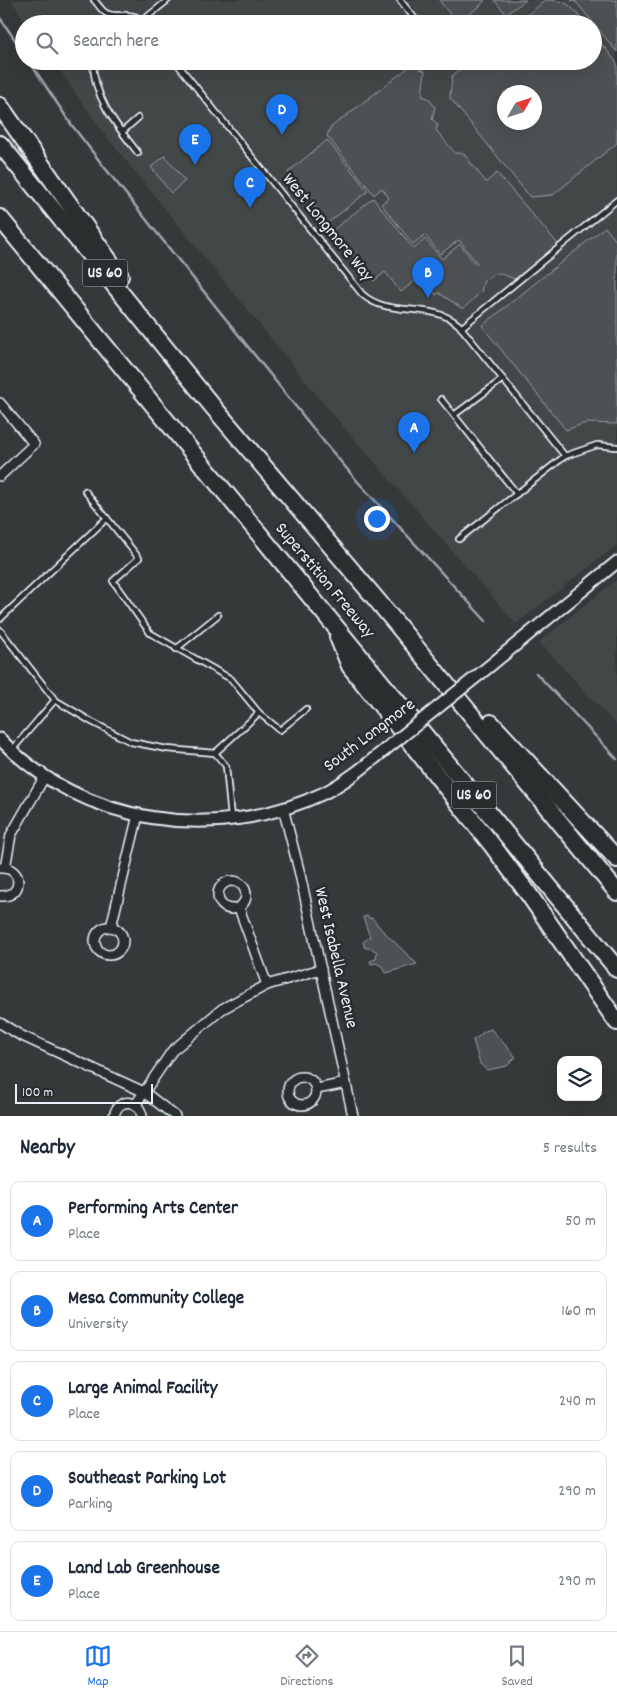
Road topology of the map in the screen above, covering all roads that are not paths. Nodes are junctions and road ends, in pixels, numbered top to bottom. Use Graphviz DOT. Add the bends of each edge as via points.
graph roads {
  1 [pos="94,0"];
  2 [pos="168,0"];
  3 [pos="400,0"];
  4 [pos="126,14"];
  5 [pos="130,15"];
  6 [pos="152,15"];
  7 [pos="412,15"];
  8 [pos="93,70"];
  9 [pos="182,70"];
  10 [pos="0,106"];
  11 [pos="138,118"];
  12 [pos="122,132"];
  13 [pos="0,144"];
  14 [pos="138,153"];
  15 [pos="617,200"];
  16 [pos="0,218"];
  17 [pos="0,231"];
  18 [pos="461,328"];
  19 [pos="503,379"];
  20 [pos="442,399"];
  21 [pos="209,402"];
  22 [pos="0,403"];
  23 [pos="454,415"];
  24 [pos="175,435"];
  25 [pos="617,447"];
  26 [pos="565,456"];
  27 [pos="0,476"];
  28 [pos="85,491"];
  29 [pos="517,494"];
  30 [pos="107,518"];
  31 [pos="459,539"];
  32 [pos="617,562"];
  33 [pos="376,599"];
  34 [pos="218,615"];
  35 [pos="0,619"];
  36 [pos="331,621"];
  37 [pos="0,630"];
  38 [pos="176,649"];
  39 [pos="55,700"];
  40 [pos="306,709"];
  41 [pos="259,714"];
  42 [pos="0,739"];
  43 [pos="12,750"];
  44 [pos="215,753"];
  45 [pos="45,776"];
  46 [pos="283,808"];
  47 [pos="138,815"];
  48 [pos="232,820"];
  49 [pos="617,859"];
  50 [pos="2,868"];
  51 [pos="617,892"];
  52 [pos="0,896"];
  53 [pos="238,908"];
  54 [pos="112,927"];
  55 [pos="321,969"];
  56 [pos="617,969"];
  57 [pos="267,985"];
  58 [pos="617,1022"];
  59 [pos="0,1023"];
  60 [pos="346,1083"];
  61 [pos="317,1089"];
  62 [pos="144,1092"];
  63 [pos="136,1104"];
  64 [pos="114,1116"];
  65 [pos="142,1116"];
  66 [pos="175,1116"];
  67 [pos="353,1116"];
  1 -- 4 [label="lane" via="104,12"];
  2 -- 6 [label="lane"];
  3 -- 7 [label="lane"];
  4 -- 5 [label="lane"];
  8 -- 12 [label="lane" via="94,83"];
  9 -- 18 [label="lane, West Longmore Way" via="362,294 385,306 443,314"];
  10 -- 21 [label="highway"];
  11 -- 12 [label="lane"];
  12 -- 14 [label="lane"];
  13 -- 21 [label="highway, Superstition Freeway / US 60"];
  15 -- 18 [label="lane"];
  16 -- 24 [label="highway, Superstition Freeway / US 60"];
  17 -- 24 [label="highway"];
  18 -- 19 [label="lane, West Longmore Way"];
  19 -- 23 [label="lane"];
  19 -- 26 [label="lane, West Longmore Way"];
  20 -- 23 [label="lane"];
  21 -- 33 [label="highway, Superstition Freeway / US 60"];
  22 -- 27 [label="street" via="34,444"];
  23 -- 29 [label="lane"];
  24 -- 36 [label="highway, Superstition Freeway / US 60"];
  25 -- 26 [label="lane" via="597,445"];
  26 -- 29 [label="lane"];
  28 -- 30 [label="lane"];
  29 -- 31 [label="lane"];
  30 -- 35 [label="lane"];
  30 -- 38 [label="lane" via="139,558 114,581 150,633"];
  32 -- 46 [label="street, South Longmore, bridge" via="362,768 325,792"];
  33 -- 49 [label="highway"];
  33 -- 51 [label="highway, Superstition Freeway / US 60"];
  34 -- 38 [label="lane"];
  36 -- 56 [label="highway, Superstition Freeway / US 60"];
  36 -- 58 [label="highway" via="350,666 492,845"];
  37 -- 39 [label="lane"];
  38 -- 41 [label="lane" via="231,679"];
  39 -- 43 [label="lane"];
  39 -- 44 [label="lane" via="131,742"];
  40 -- 41 [label="lane" via="280,730"];
  41 -- 44 [label="lane"];
  42 -- 43 [label="street, South Longmore"];
  43 -- 45 [label="street, South Longmore"];
  44 -- 48 [label="lane" via="226,766"];
  45 -- 47 [label="street, South Longmore" via="91,801"];
  45 -- 50 [label="street" via="11,835"];
  46 -- 48 [label="street, South Longmore"];
  46 -- 55 [label="street, West Isabella Avenue"];
  47 -- 48 [label="street, South Longmore" via="200,822"];
  47 -- 54 [label="street"];
  50 -- 52 [label="street" via="13,871 18,884 10,895"];
  53 -- 57 [label="street"];
  55 -- 57 [label="street"];
  55 -- 60 [label="street, West Isabella Avenue"];
  57 -- 62 [label="street" via="222,1009 172,1051"];
  59 -- 62 [label="street"];
  60 -- 61 [label="street"];
  60 -- 67 [label="street, West Isabella Avenue"];
  62 -- 63 [label="street"];
  62 -- 66 [label="street"];
  63 -- 64 [label="street" via="119,1105"];
  63 -- 65 [label="street"];
}
